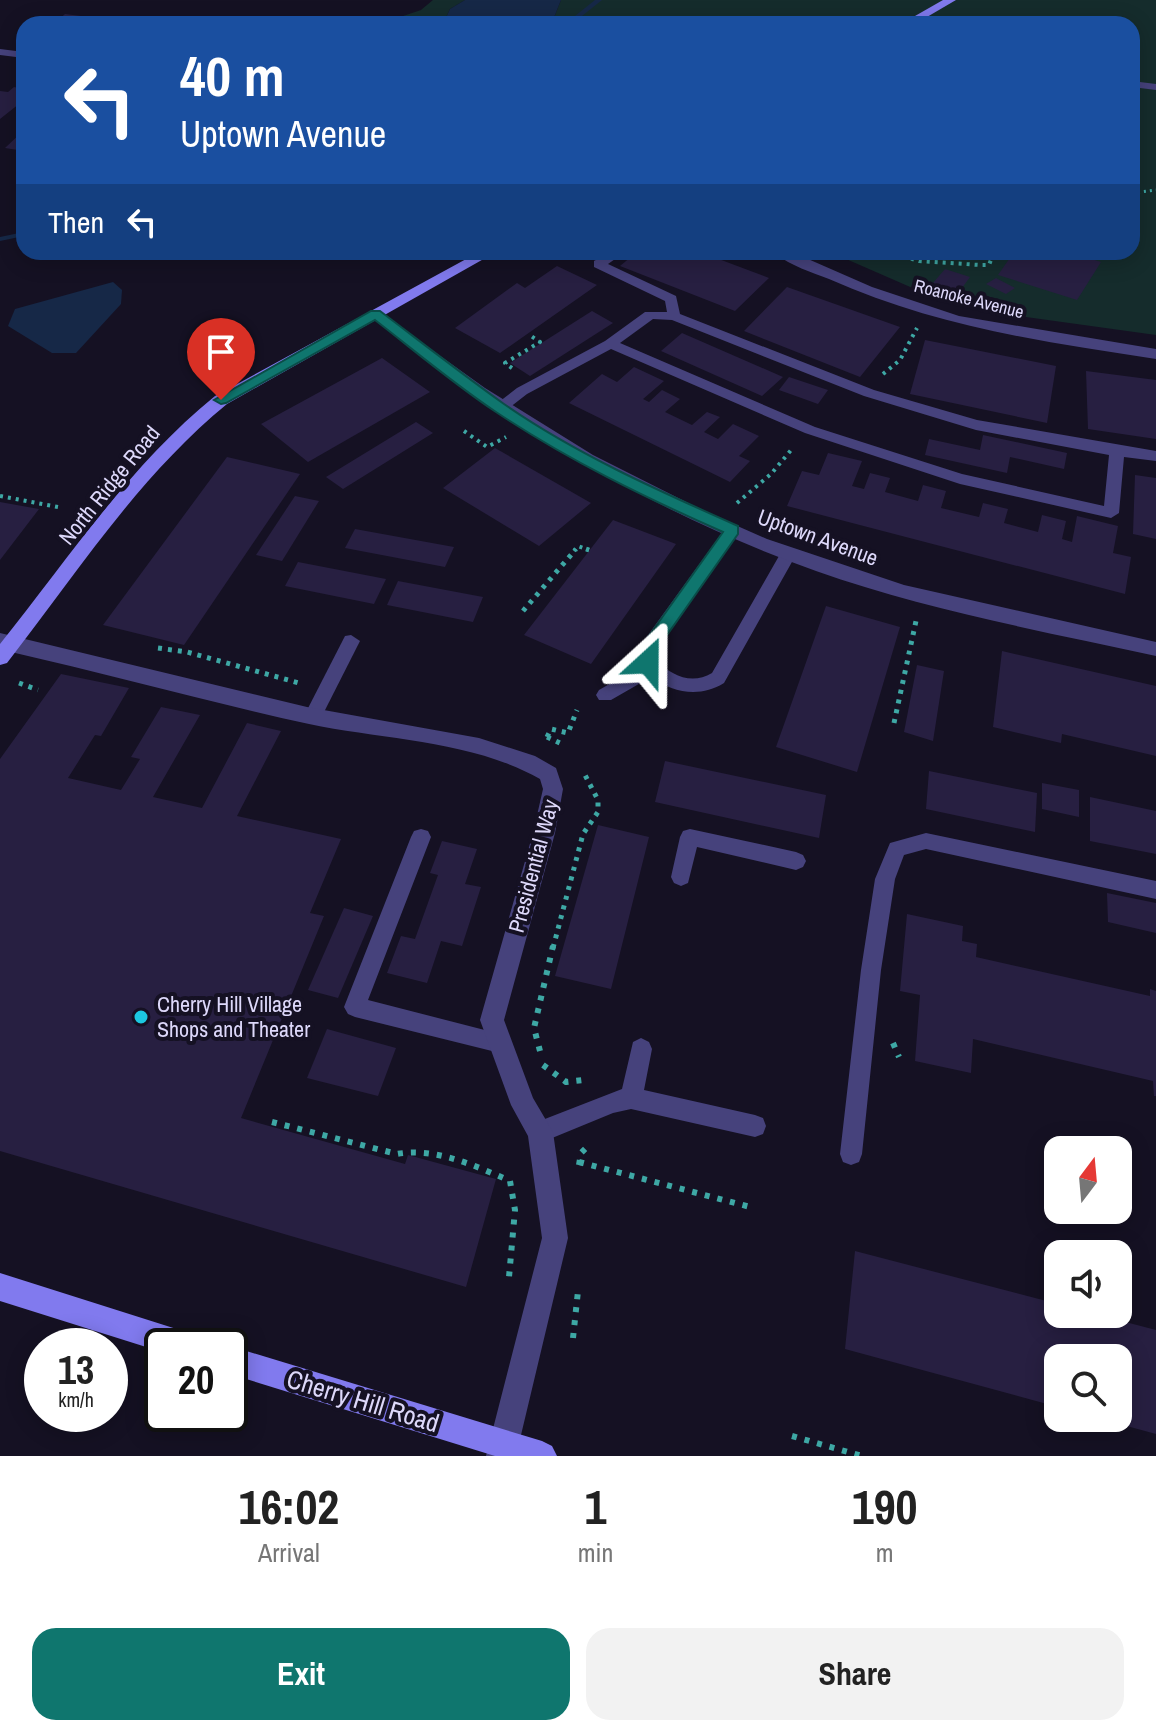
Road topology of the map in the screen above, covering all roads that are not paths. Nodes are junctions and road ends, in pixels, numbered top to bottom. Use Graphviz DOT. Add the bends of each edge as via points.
graph roads {
  1 [pos="951,0"];
  2 [pos="922,16"];
  3 [pos="474,260"];
  4 [pos="605,260"];
  5 [pos="799,260"];
  6 [pos="376,314"];
  7 [pos="674,316"];
  8 [pos="610,344"];
  9 [pos="1156,354"];
  10 [pos="500,408"];
  11 [pos="1117,451"];
  12 [pos="1156,456"];
  13 [pos="733,530"];
  14 [pos="789,553"];
  15 [pos="351,641"];
  16 [pos="4,648"];
  17 [pos="1156,649"];
  18 [pos="652,668"];
  19 [pos="605,695"];
  20 [pos="313,716"];
  21 [pos="421,837"];
  22 [pos="796,861"];
  23 [pos="681,877"];
  24 [pos="1156,890"];
  25 [pos="500,1043"];
  26 [pos="641,1049"];
  27 [pos="631,1098"];
  28 [pos="755,1126"];
  29 [pos="540,1132"];
  30 [pos="851,1154"];
  31 [pos="0,1287"];
  32 [pos="144,1333"];
  33 [pos="248,1366"];
  34 [pos="502,1451"];
  35 [pos="542,1456"];
  1 -- 2 [label="street"];
  3 -- 6 [label="street, North Ridge Road"];
  4 -- 7 [label="lane" via="598,264 671,299"];
  5 -- 9 [label="street, Roanoke Avenue" via="884,297 956,320"];
  6 -- 10 [label="street, Uptown Avenue"];
  6 -- 16 [label="street, North Ridge Road" via="192,420"];
  7 -- 8 [label="lane" via="650,315"];
  7 -- 11 [label="lane" via="869,393 976,425"];
  8 -- 10 [label="lane"];
  8 -- 11 [label="lane" via="810,430 960,479 1111,513"];
  10 -- 13 [label="street, Uptown Avenue" via="639,489"];
  11 -- 12 [label="lane"];
  13 -- 14 [label="street, Uptown Avenue"];
  13 -- 18 [label="lane" via="649,647"];
  14 -- 17 [label="street, Uptown Avenue" via="966,607"];
  14 -- 18 [label="lane" via="718,678 688,686"];
  15 -- 20 [label="lane"];
  16 -- 20 [label="street, Presidential Way"];
  18 -- 19 [label="lane"];
  20 -- 25 [label="street, Presidential Way" via="492,749 549,774 553,789 544,833 492,1020"];
  21 -- 25 [label="lane" via="355,1007"];
  22 -- 23 [label="lane" via="690,837"];
  24 -- 30 [label="lane" via="926,841 897,849 885,879"];
  25 -- 29 [label="street, Presidential Way" via="523,1105"];
  26 -- 27 [label="lane"];
  27 -- 28 [label="lane"];
  27 -- 29 [label="lane"];
  29 -- 34 [label="street, Presidential Way" via="555,1238"];
  31 -- 32 [label="street"];
  33 -- 34 [label="street, Cherry Hill Road"];
  34 -- 35 [label="street, Cherry Hill Road"];
}
